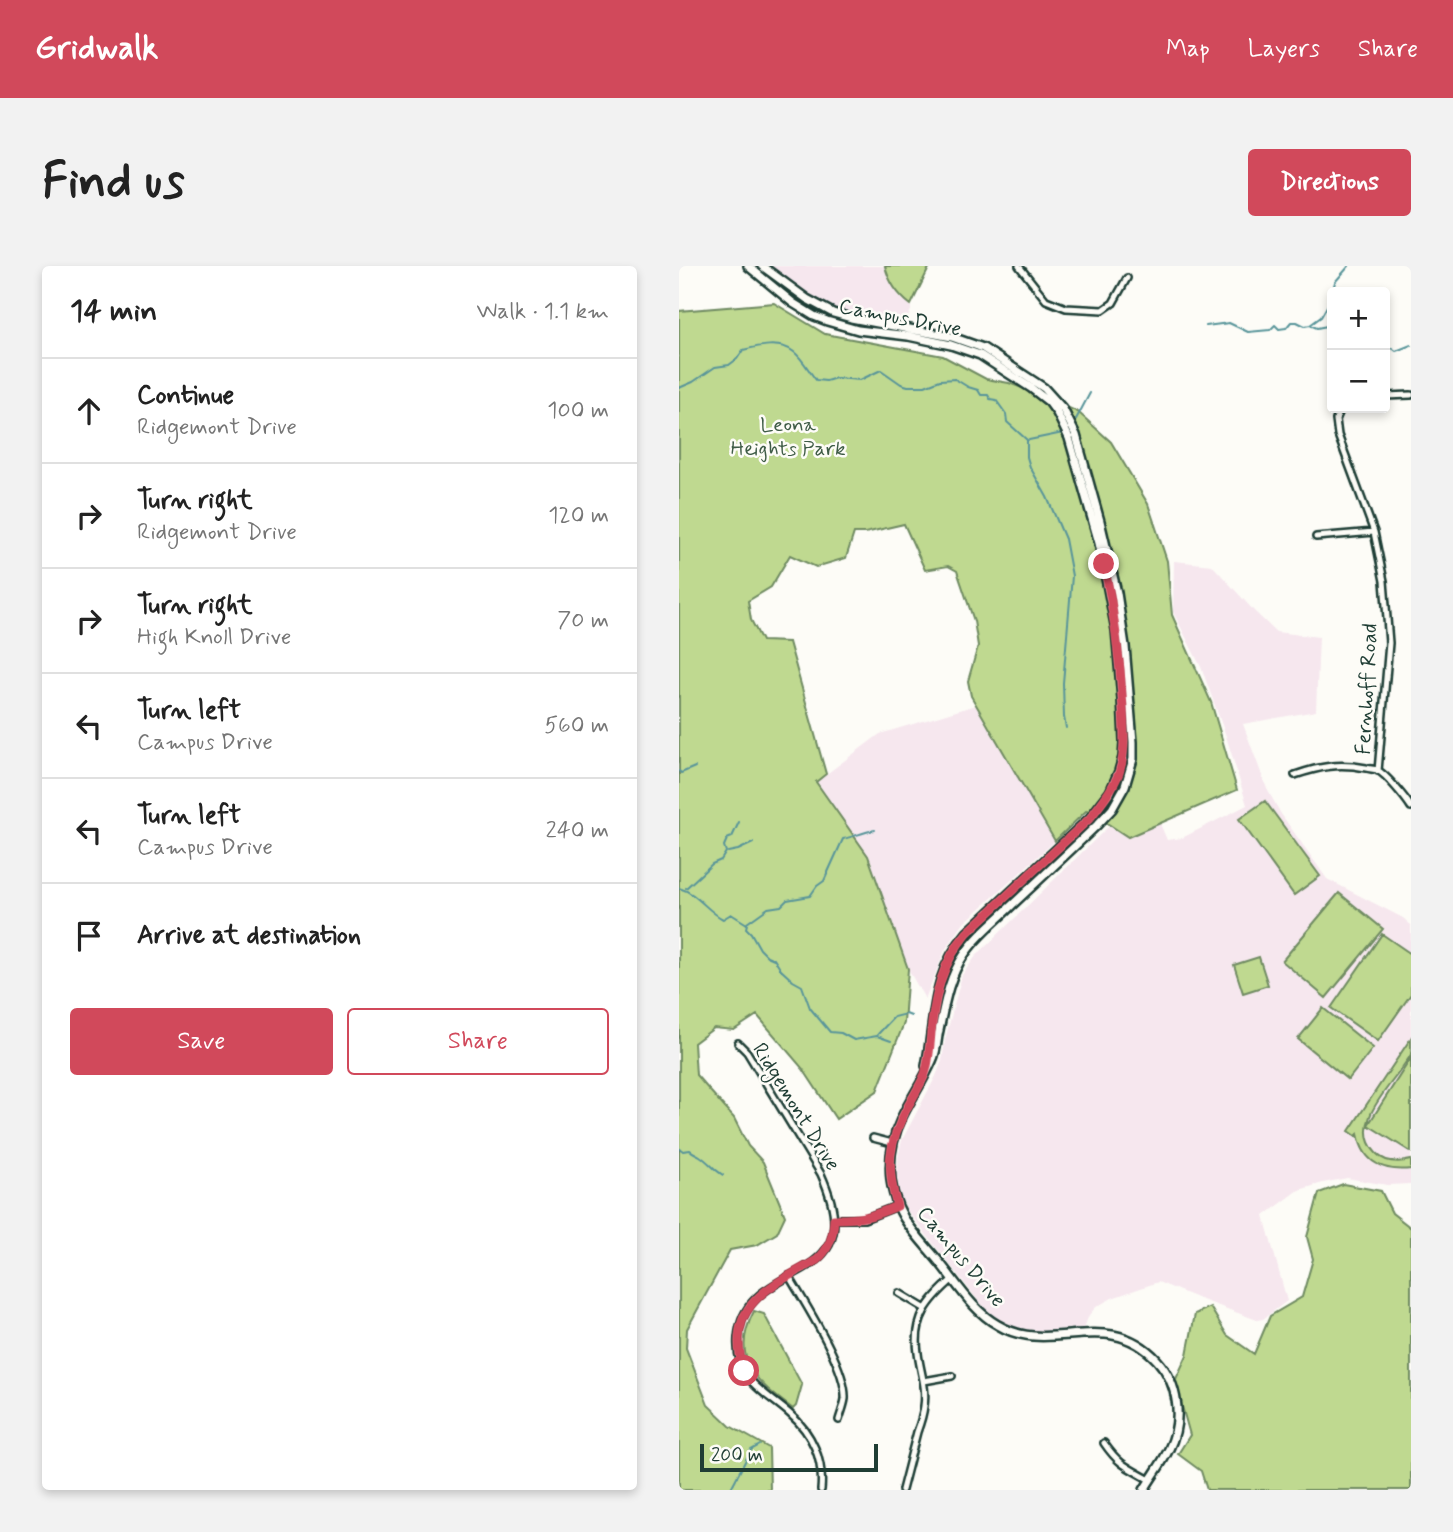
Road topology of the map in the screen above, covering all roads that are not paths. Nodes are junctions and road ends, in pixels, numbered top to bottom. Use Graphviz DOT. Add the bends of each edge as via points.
graph roads {
  1 [pos="748,266"];
  2 [pos="762,266"];
  3 [pos="1019,266"];
  4 [pos="1127,278"];
  5 [pos="1042,391"];
  6 [pos="1411,395"];
  7 [pos="1390,396"];
  8 [pos="1339,413"];
  9 [pos="1374,532"];
  10 [pos="1316,537"];
  11 [pos="1378,771"];
  12 [pos="1295,775"];
  13 [pos="1411,807"];
  14 [pos="737,1043"];
  15 [pos="873,1138"];
  16 [pos="892,1143"];
  17 [pos="897,1206"];
  18 [pos="834,1219"];
  19 [pos="789,1276"];
  20 [pos="953,1279"];
  21 [pos="899,1293"];
  22 [pos="924,1308"];
  23 [pos="952,1376"];
  24 [pos="924,1381"];
  25 [pos="839,1420"];
  26 [pos="1104,1443"];
  27 [pos="1150,1480"];
  28 [pos="821,1490"];
  29 [pos="902,1490"];
  30 [pos="1144,1490"];
  1 -- 5 [label="street, Campus Drive" via="814,316 849,328 967,349"];
  2 -- 5 [label="street, Campus Drive" via="833,313 952,337 983,348"];
  3 -- 4 [label="street" via="1046,300 1066,308 1103,310 1113,303"];
  5 -- 16 [label="street, Campus Drive" via="1065,426 1080,463 1117,630 1124,741 1119,771 1090,818 956,946 935,999 925,1074"];
  6 -- 7 [label="street"];
  8 -- 9 [label="street, Fernhoff Road" via="1338,435"];
  9 -- 10 [label="street"];
  9 -- 11 [label="street, Fernhoff Road" via="1389,643"];
  11 -- 12 [label="street" via="1332,765"];
  11 -- 13 [label="street"];
  14 -- 18 [label="street, Ridgemont Drive" via="747,1052 821,1174"];
  15 -- 16 [label="street"];
  16 -- 17 [label="street, Campus Drive" via="890,1177"];
  17 -- 18 [label="street" via="864,1219"];
  17 -- 20 [label="street, Campus Drive"];
  18 -- 19 [label="street, Ridgemont Drive" via="832,1239 823,1255"];
  19 -- 25 [label="street" via="840,1371 845,1398"];
  19 -- 28 [label="street, Ridgemont Drive" via="762,1293 744,1315 739,1355 753,1384 808,1435 819,1457"];
  20 -- 22 [label="street"];
  20 -- 27 [label="street, Campus Drive" via="988,1319 1008,1331 1033,1337 1093,1332 1123,1337 1157,1361 1175,1396 1176,1431"];
  21 -- 22 [label="street"];
  22 -- 24 [label="street" via="918,1334"];
  23 -- 24 [label="street"];
  24 -- 29 [label="street" via="924,1405"];
  26 -- 27 [label="street" via="1122,1465"];
  27 -- 30 [label="street, Campus Drive"];
}
